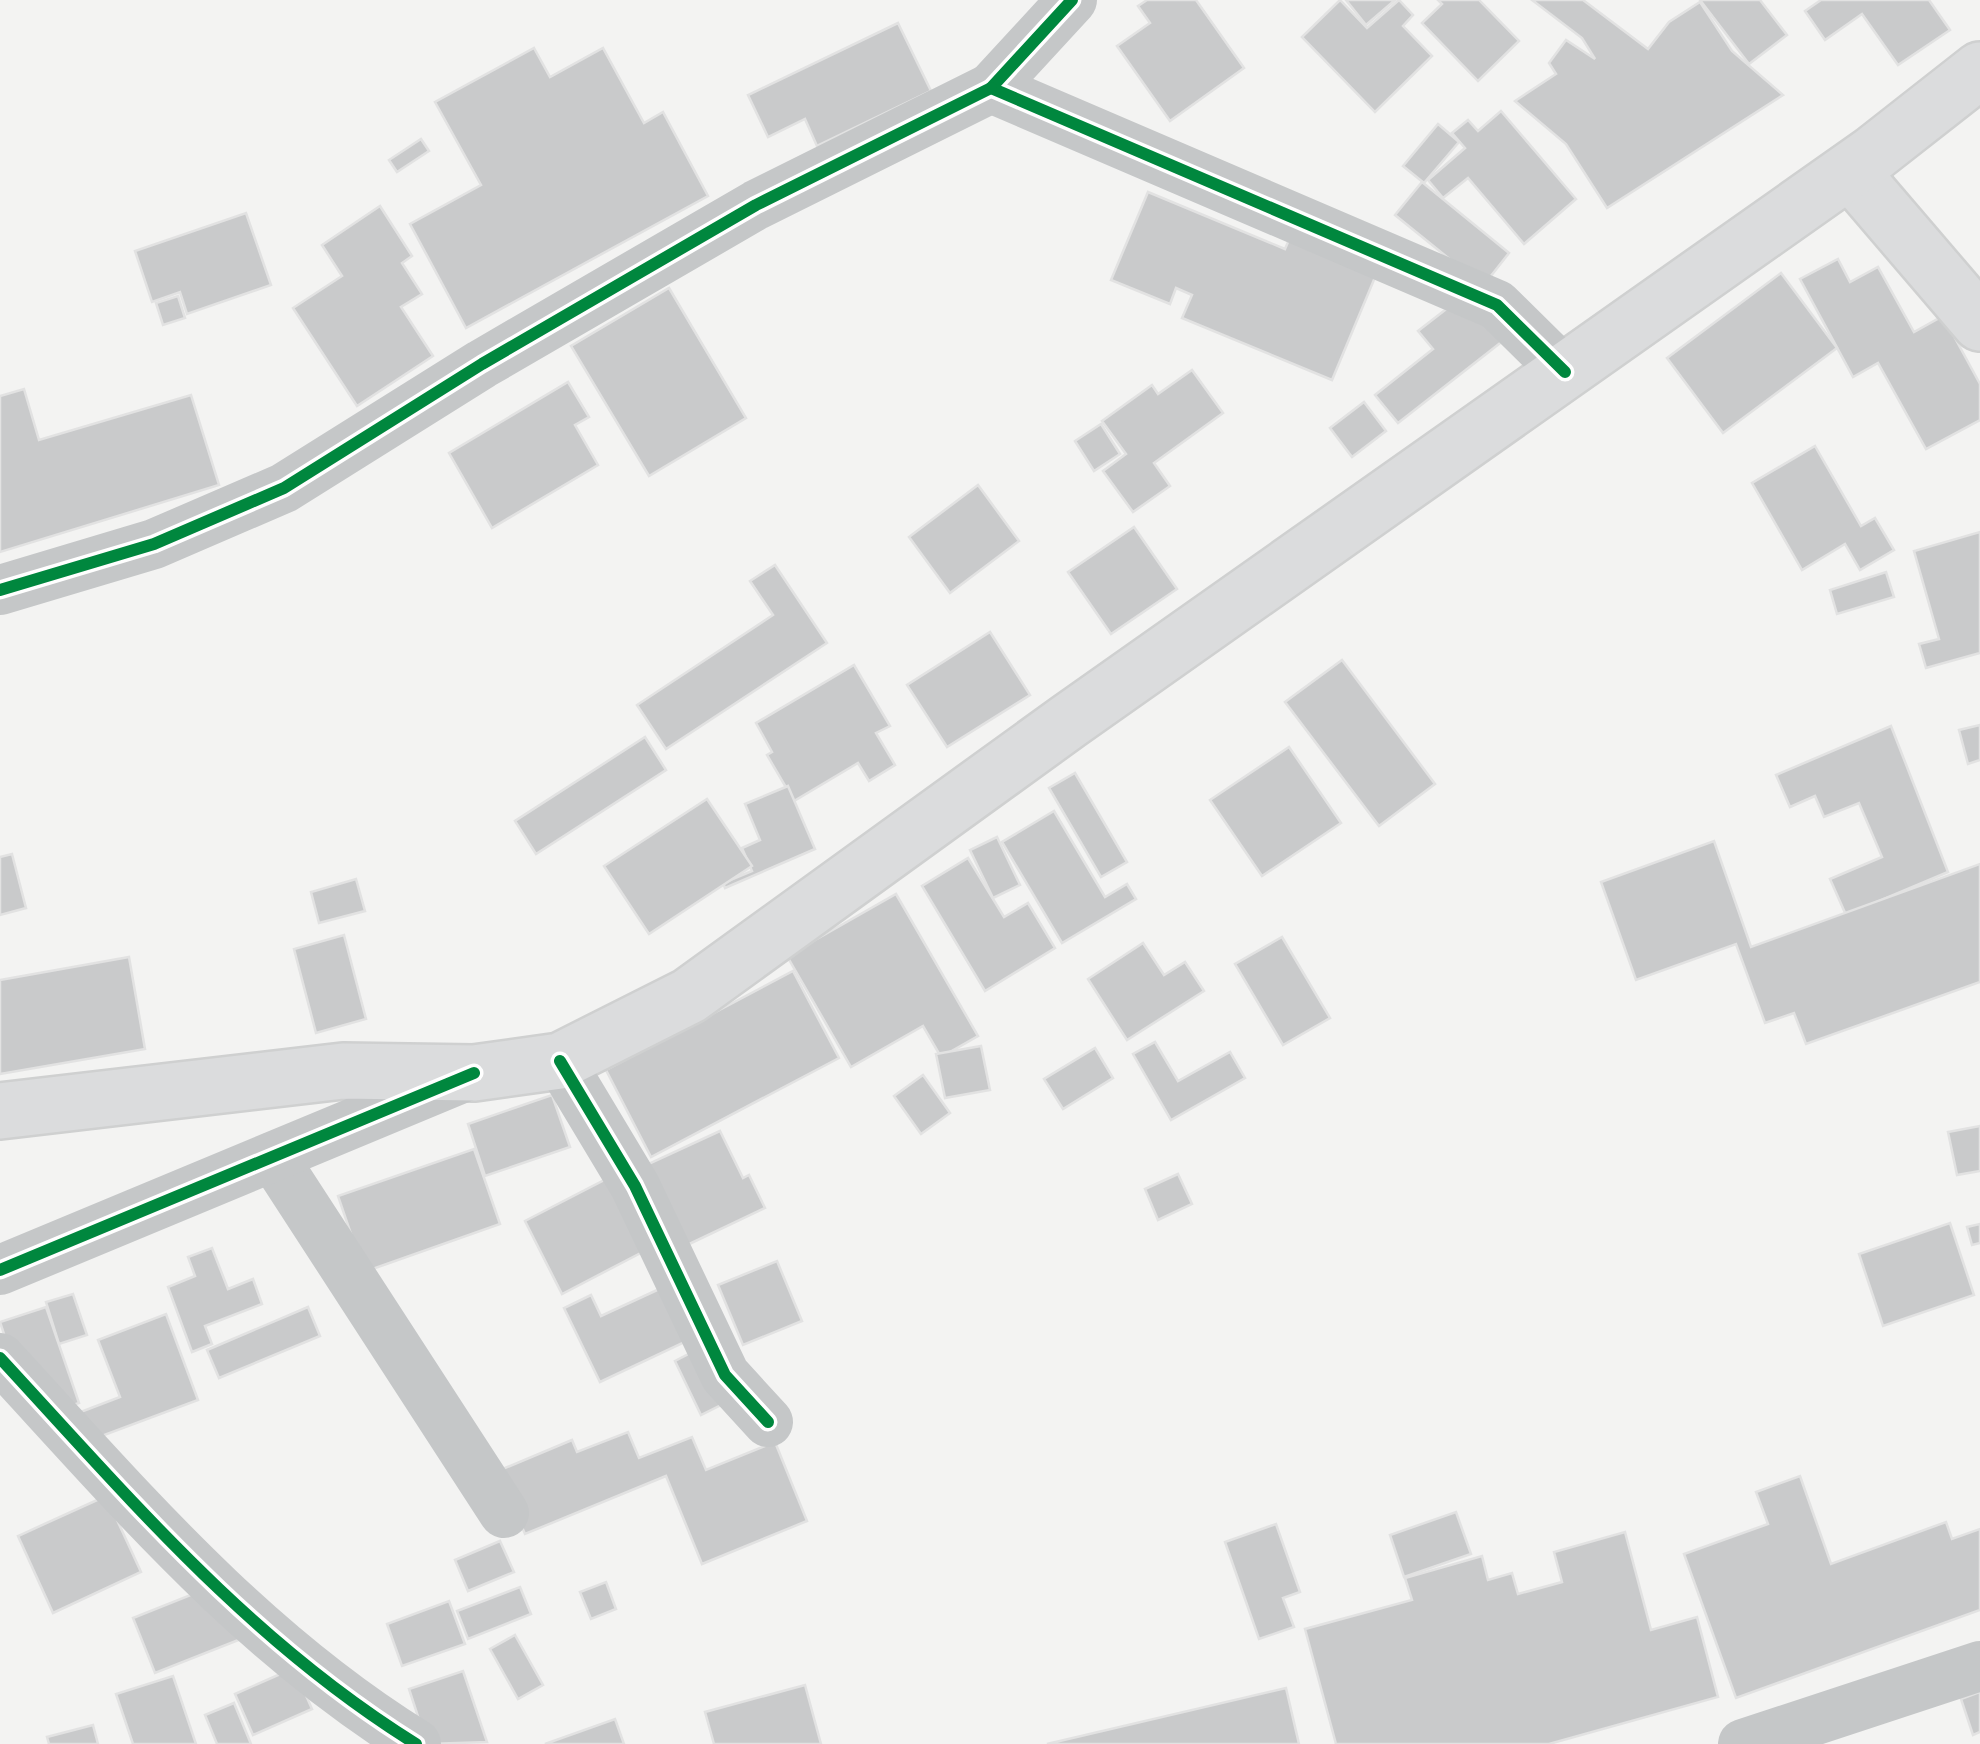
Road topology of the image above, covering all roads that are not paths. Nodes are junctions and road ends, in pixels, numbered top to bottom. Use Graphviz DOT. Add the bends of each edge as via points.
graph roads {
  1 [pos="1072,0"];
  2 [pos="1980,70"];
  3 [pos="991,88"];
  4 [pos="1850,171"];
  5 [pos="1980,323"];
  6 [pos="1564,372"];
  7 [pos="0,590"];
  8 [pos="560,1061"];
  9 [pos="474,1073"];
  10 [pos="0,1110"];
  11 [pos="273,1157"];
  12 [pos="0,1270"];
  13 [pos="0,1358"];
  14 [pos="768,1422"];
  15 [pos="504,1514"];
  16 [pos="1980,1666"];
  17 [pos="416,1744"];
  18 [pos="1744,1744"];
  1 -- 3 [label="street"];
  2 -- 4 [label="main road"];
  3 -- 6 [label="street" via="1497,306"];
  3 -- 7 [label="street" via="756,205 284,488 154,544"];
  4 -- 5 [label="main road"];
  4 -- 6 [label="main road"];
  6 -- 8 [label="main road" via="689,996"];
  8 -- 9 [label="main road"];
  8 -- 14 [label="street" via="635,1186 725,1375"];
  9 -- 10 [label="main road" via="343,1071"];
  9 -- 11 [label="street"];
  11 -- 12 [label="street"];
  11 -- 15 [label="street"];
  13 -- 17 [label="street" via="191,1565 341,1697"];
  16 -- 18 [label="street"];
}
